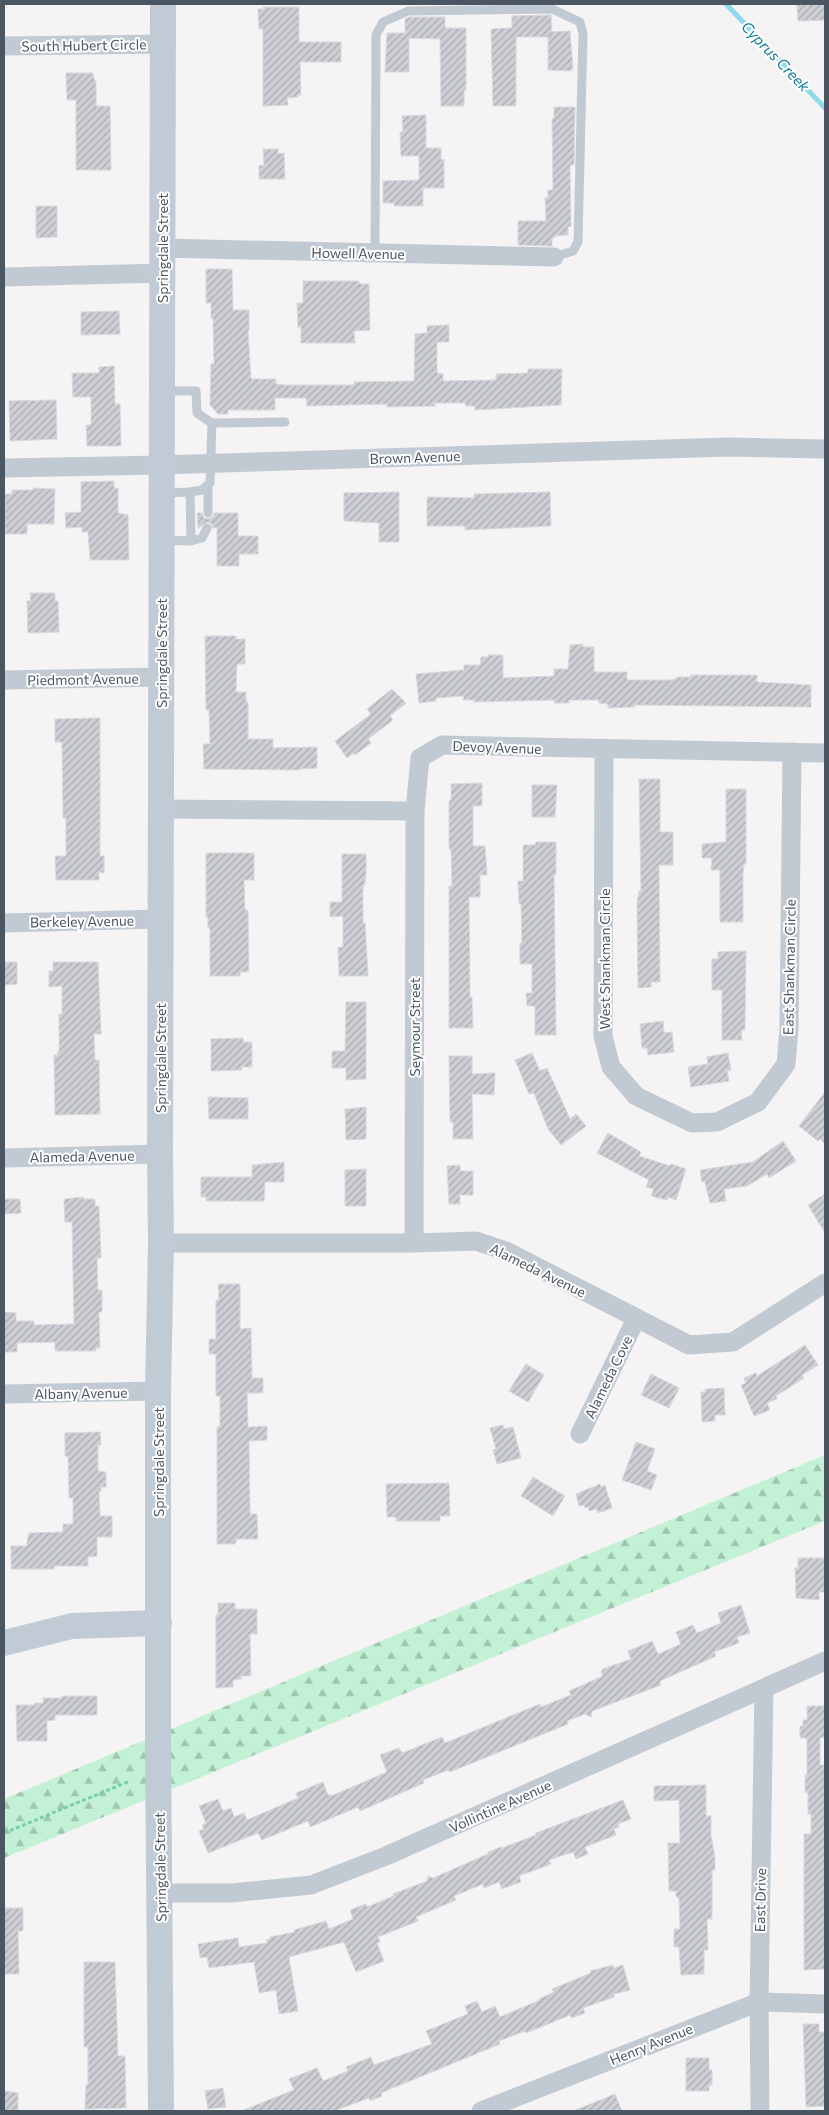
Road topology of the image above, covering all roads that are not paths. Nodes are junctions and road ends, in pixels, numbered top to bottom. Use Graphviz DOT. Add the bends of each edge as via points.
graph roads {
  1 [pos="163,4"];
  2 [pos="164,44"];
  3 [pos="4,46"];
  4 [pos="162,248"];
  5 [pos="375,253"];
  6 [pos="554,257"];
  7 [pos="163,273"];
  8 [pos="4,277"];
  9 [pos="162,391"];
  10 [pos="285,422"];
  11 [pos="212,423"];
  12 [pos="825,449"];
  13 [pos="211,464"];
  14 [pos="161,466"];
  15 [pos="4,468"];
  16 [pos="208,487"];
  17 [pos="190,492"];
  18 [pos="161,493"];
  19 [pos="208,513"];
  20 [pos="207,528"];
  21 [pos="161,540"];
  22 [pos="191,541"];
  23 [pos="162,677"];
  24 [pos="4,680"];
  25 [pos="604,749"];
  26 [pos="792,752"];
  27 [pos="825,753"];
  28 [pos="160,809"];
  29 [pos="415,811"];
  30 [pos="160,919"];
  31 [pos="4,923"];
  32 [pos="692,1123"];
  33 [pos="160,1154"];
  34 [pos="4,1158"];
  35 [pos="161,1243"];
  36 [pos="414,1243"];
  37 [pos="825,1283"];
  38 [pos="636,1319"];
  39 [pos="158,1391"];
  40 [pos="4,1394"];
  41 [pos="580,1434"];
  42 [pos="159,1623"];
  43 [pos="4,1643"];
  44 [pos="825,1661"];
  45 [pos="764,1688"];
  46 [pos="160,1894"];
  47 [pos="759,2002"];
  48 [pos="825,2004"];
  49 [pos="161,2111"];
  50 [pos="482,2111"];
  51 [pos="760,2111"];
  1 -- 2 [label="street, Springdale Street"];
  2 -- 3 [label="street, South Hubert Circle"];
  2 -- 4 [label="street, Springdale Street"];
  4 -- 5 [label="street, Howell Avenue"];
  4 -- 7 [label="street, Springdale Street"];
  5 -- 6 [label="street, Howell Avenue"];
  5 -- 6 [label="lane" via="376,35 383,22 408,11 552,9 580,22 583,34 578,242 573,251"];
  7 -- 8 [label="street"];
  7 -- 9 [label="street, Springdale Street"];
  9 -- 11 [label="lane" via="196,391 197,414"];
  9 -- 14 [label="street, Springdale Street"];
  10 -- 11 [label="lane"];
  11 -- 13 [label="lane"];
  12 -- 13 [label="street, Brown Avenue" via="728,447"];
  13 -- 14 [label="street, Brown Avenue"];
  13 -- 16 [label="lane"];
  14 -- 15 [label="street, Brown Avenue"];
  14 -- 18 [label="street, Springdale Street"];
  16 -- 17 [label="lane"];
  16 -- 19 [label="lane"];
  17 -- 18 [label="lane"];
  17 -- 22 [label="lane"];
  18 -- 21 [label="street, Springdale Street"];
  20 -- 22 [label="lane" via="202,538"];
  21 -- 22 [label="lane"];
  21 -- 23 [label="street, Springdale Street"];
  23 -- 24 [label="street, Piedmont Avenue"];
  23 -- 28 [label="street, Springdale Street"];
  25 -- 26 [label="street, Devoy Avenue"];
  25 -- 29 [label="street, Devoy Avenue" via="442,745 420,758"];
  25 -- 32 [label="street, West Shankman Circle" via="603,1036 610,1067 636,1096"];
  26 -- 27 [label="street, Devoy Avenue"];
  26 -- 32 [label="street, East Shankman Circle" via="786,1064 758,1102 717,1122"];
  28 -- 29 [label="street"];
  28 -- 30 [label="street, Springdale Street"];
  29 -- 36 [label="street, Seymour Street"];
  30 -- 31 [label="street, Berkeley Avenue"];
  30 -- 33 [label="street, Springdale Street"];
  33 -- 34 [label="street, Alameda Avenue"];
  33 -- 35 [label="street, Springdale Street"];
  35 -- 36 [label="street, Alameda Avenue"];
  35 -- 39 [label="street, Springdale Street"];
  36 -- 38 [label="street, Alameda Avenue" via="476,1241 506,1251"];
  37 -- 38 [label="street, Alameda Avenue" via="733,1342 689,1345"];
  38 -- 41 [label="street, Alameda Cove"];
  39 -- 40 [label="street, Albany Avenue"];
  39 -- 42 [label="street, Springdale Street"];
  42 -- 43 [label="street" via="72,1626"];
  42 -- 46 [label="street, Springdale Street"];
  44 -- 45 [label="street, Vollintine Avenue"];
  45 -- 46 [label="street, Vollintine Avenue" via="386,1856 311,1886 232,1894"];
  45 -- 47 [label="street, East Drive"];
  46 -- 49 [label="street, Springdale Street"];
  47 -- 48 [label="street, Henry Avenue"];
  47 -- 50 [label="street, Henry Avenue"];
  47 -- 51 [label="street, East Drive"];
}
